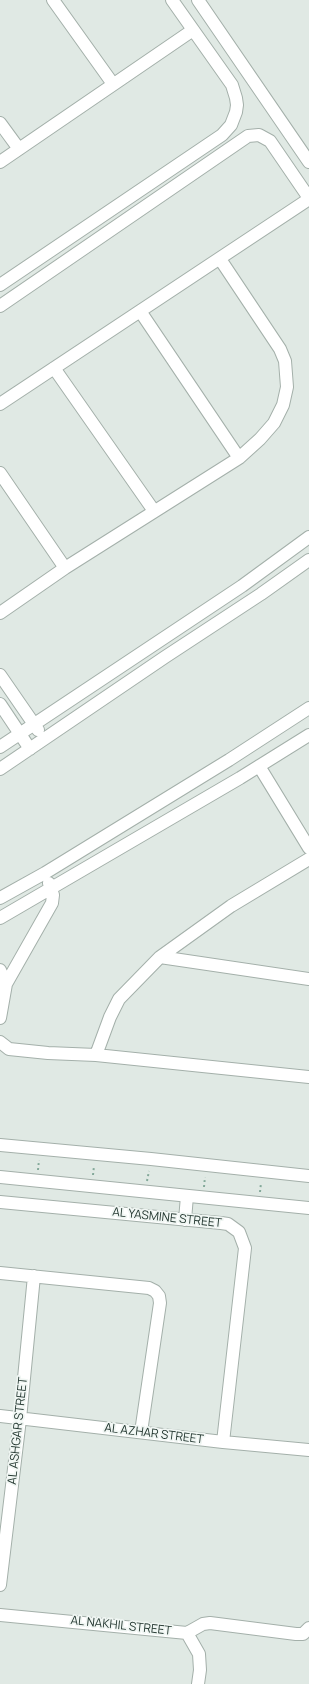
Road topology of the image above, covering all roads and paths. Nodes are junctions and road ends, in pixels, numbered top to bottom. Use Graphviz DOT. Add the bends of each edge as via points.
graph roads {
  1 [pos="52,0"];
  2 [pos="172,0"];
  3 [pos="198,0"];
  4 [pos="193,30"];
  5 [pos="113,84"];
  6 [pos="0,123"];
  7 [pos="19,150"];
  8 [pos="0,162"];
  9 [pos="309,162"];
  10 [pos="309,199"];
  11 [pos="220,259"];
  12 [pos="0,285"];
  13 [pos="0,306"];
  14 [pos="140,311"];
  15 [pos="54,368"];
  16 [pos="0,404"];
  17 [pos="239,458"];
  18 [pos="0,473"];
  19 [pos="154,511"];
  20 [pos="309,537"];
  21 [pos="309,560"];
  22 [pos="65,568"];
  23 [pos="0,613"];
  24 [pos="0,675"];
  25 [pos="0,704"];
  26 [pos="309,708"];
  27 [pos="34,725"];
  28 [pos="21,734"];
  29 [pos="309,735"];
  30 [pos="45,739"];
  31 [pos="0,747"];
  32 [pos="30,749"];
  33 [pos="229,760"];
  34 [pos="259,766"];
  35 [pos="0,769"];
  36 [pos="240,778"];
  37 [pos="309,848"];
  38 [pos="309,859"];
  39 [pos="45,873"];
  40 [pos="52,888"];
  41 [pos="0,898"];
  42 [pos="0,918"];
  43 [pos="160,956"];
  44 [pos="0,970"];
  45 [pos="309,979"];
  46 [pos="6,984"];
  47 [pos="0,1018"];
  48 [pos="0,1042"];
  49 [pos="96,1054"];
  50 [pos="309,1077"];
  51 [pos="0,1145"];
  52 [pos="40,1149"];
  53 [pos="95,1154"];
  54 [pos="151,1159"];
  55 [pos="207,1164"];
  56 [pos="262,1171"];
  57 [pos="309,1176"];
  58 [pos="0,1177"];
  59 [pos="36,1181"];
  60 [pos="92,1186"];
  61 [pos="146,1192"];
  62 [pos="187,1196"];
  63 [pos="203,1198"];
  64 [pos="0,1202"];
  65 [pos="259,1203"];
  66 [pos="309,1208"];
  67 [pos="185,1220"];
  68 [pos="0,1273"];
  69 [pos="34,1276"];
  70 [pos="0,1416"];
  71 [pos="20,1419"];
  72 [pos="141,1432"];
  73 [pos="223,1442"];
  74 [pos="309,1450"];
  75 [pos="4,1522"];
  76 [pos="0,1585"];
  77 [pos="0,1615"];
  78 [pos="309,1628"];
  79 [pos="187,1633"];
  80 [pos="198,1684"];
  1 -- 5 [label="street"];
  2 -- 4 [label="street"];
  3 -- 9 [label="street"];
  4 -- 5 [label="street"];
  4 -- 12 [label="street" via="235,91 236,112 231,125 222,135"];
  5 -- 7 [label="street"];
  6 -- 7 [label="street"];
  7 -- 8 [label="street"];
  10 -- 11 [label="street"];
  10 -- 13 [label="street" via="270,141 260,135 248,136"];
  11 -- 14 [label="street"];
  11 -- 17 [label="street" via="280,349 287,373 283,404 274,423"];
  14 -- 15 [label="street"];
  14 -- 17 [label="street"];
  15 -- 16 [label="street"];
  15 -- 19 [label="street"];
  17 -- 19 [label="street"];
  18 -- 22 [label="street"];
  19 -- 22 [label="street"];
  20 -- 27 [label="street" via="242,586"];
  21 -- 30 [label="street"];
  22 -- 23 [label="street"];
  24 -- 27 [label="street"];
  25 -- 28 [label="street"];
  26 -- 33 [label="street"];
  27 -- 28 [label="street"];
  27 -- 30 [label="street"];
  28 -- 31 [label="street"];
  28 -- 32 [label="street"];
  29 -- 34 [label="street"];
  30 -- 32 [label="street"];
  32 -- 35 [label="street"];
  33 -- 36 [label="street"];
  33 -- 39 [label="street"];
  34 -- 36 [label="street"];
  34 -- 37 [label="street"];
  36 -- 40 [label="street"];
  38 -- 43 [label="street" via="231,906"];
  39 -- 40 [label="street"];
  39 -- 41 [label="street"];
  40 -- 42 [label="street"];
  40 -- 46 [label="street" via="53,896 49,910"];
  43 -- 45 [label="street"];
  43 -- 49 [label="street" via="119,999"];
  44 -- 46 [label="street"];
  46 -- 47 [label="street"];
  48 -- 49 [label="street" via="9,1049"];
  49 -- 50 [label="street"];
  51 -- 52 [label="street"];
  52 -- 53 [label="street"];
  52 -- 59 [label="path"];
  53 -- 54 [label="street"];
  53 -- 60 [label="path"];
  54 -- 55 [label="street"];
  54 -- 61 [label="path"];
  55 -- 56 [label="street"];
  55 -- 63 [label="path"];
  56 -- 57 [label="street"];
  56 -- 65 [label="path"];
  58 -- 59 [label="street"];
  59 -- 60 [label="street"];
  60 -- 61 [label="street"];
  61 -- 62 [label="street"];
  62 -- 63 [label="street"];
  62 -- 67 [label="street"];
  63 -- 65 [label="street"];
  64 -- 67 [label="street, AL YASMINE STREET"];
  65 -- 66 [label="street"];
  67 -- 73 [label="street, AL YASMINE STREET" via="228,1224 239,1232 245,1248"];
  68 -- 69 [label="street"];
  69 -- 71 [label="street, AL ASHGAR STREET"];
  69 -- 72 [label="street" via="155,1290 160,1303"];
  70 -- 71 [label="street, AL AZHAR STREET"];
  71 -- 72 [label="street, AL AZHAR STREET"];
  71 -- 75 [label="street, AL ASHGAR STREET"];
  72 -- 73 [label="street, AL AZHAR STREET"];
  73 -- 74 [label="street, AL AZHAR STREET"];
  75 -- 76 [label="street, AL ASHGAR STREET"];
  77 -- 79 [label="street, AL NAKHIL STREET"];
  78 -- 79 [label="street" via="303,1634 296,1634 203,1624"];
  79 -- 80 [label="street, AL NAKHIL STREET" via="199,1654"];
}
